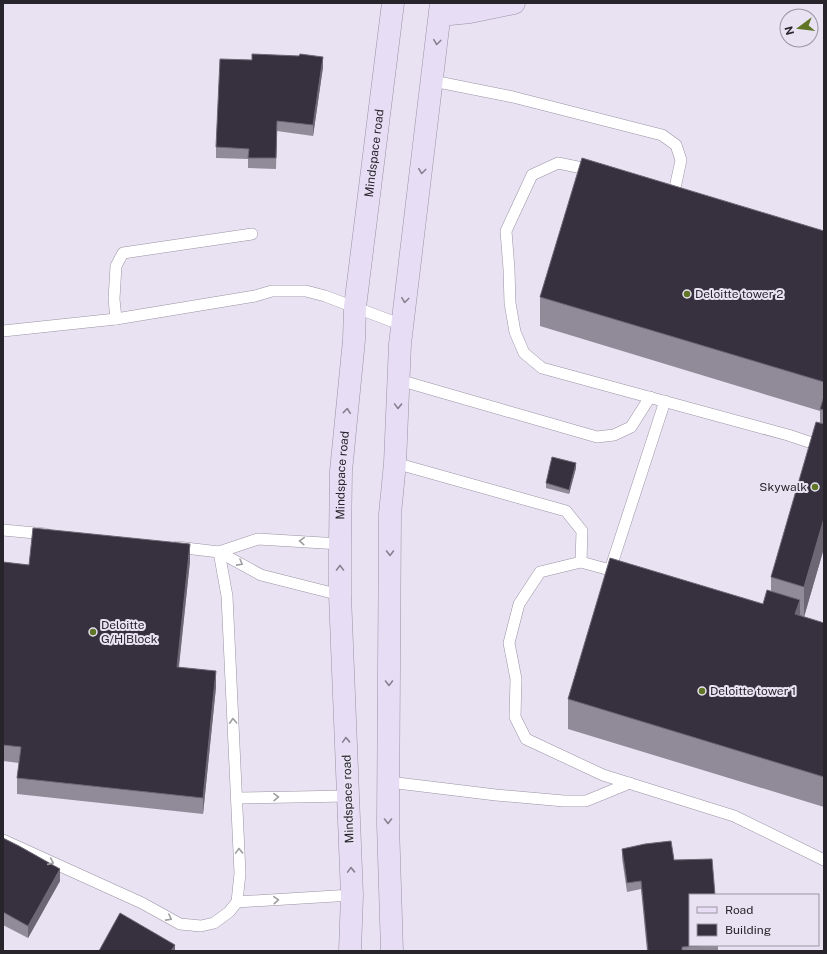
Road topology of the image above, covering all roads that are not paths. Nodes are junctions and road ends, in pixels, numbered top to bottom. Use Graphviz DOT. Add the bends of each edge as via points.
graph roads {
  1 [pos="393,3"];
  2 [pos="514,3"];
  3 [pos="441,9"];
  4 [pos="433,81"];
  5 [pos="602,172"];
  6 [pos="675,188"];
  7 [pos="252,234"];
  8 [pos="354,307"];
  9 [pos="116,319"];
  10 [pos="402,325"];
  11 [pos="3,331"];
  12 [pos="399,380"];
  13 [pos="650,397"];
  14 [pos="665,401"];
  15 [pos="824,446"];
  16 [pos="395,463"];
  17 [pos="3,530"];
  18 [pos="57,535"];
  19 [pos="340,544"];
  20 [pos="165,546"];
  21 [pos="219,552"];
  22 [pos="580,562"];
  23 [pos="610,570"];
  24 [pos="630,576"];
  25 [pos="340,595"];
  26 [pos="388,782"];
  27 [pos="630,783"];
  28 [pos="348,796"];
  29 [pos="237,798"];
  30 [pos="3,840"];
  31 [pos="824,860"];
  32 [pos="352,895"];
  33 [pos="237,902"];
  34 [pos="350,951"];
  35 [pos="392,951"];
  1 -- 8 [label="main road, Mindspace road"];
  2 -- 3 [label="main road" via="470,12"];
  3 -- 4 [label="main road, one-way"];
  4 -- 6 [label="lane" via="662,135 676,145 681,160"];
  4 -- 10 [label="main road, one-way"];
  5 -- 13 [label="lane" via="558,163 532,175 506,231 510,303 515,332 524,352 542,368"];
  7 -- 9 [label="lane" via="123,253 116,266"];
  8 -- 9 [label="lane" via="306,291 290,290"];
  8 -- 10 [label="lane"];
  19 -- 8 [label="main road, Mindspace road, one-way" via="341,471 354,340"];
  9 -- 11 [label="lane"];
  10 -- 12 [label="main road"];
  12 -- 13 [label="lane" via="597,437 614,435 631,427"];
  12 -- 16 [label="main road, one-way"];
  13 -- 14 [label="lane"];
  14 -- 15 [label="lane"];
  14 -- 23 [label="lane"];
  16 -- 22 [label="lane" via="566,511 582,531"];
  16 -- 26 [label="main road, one-way" via="390,514"];
  17 -- 18 [label="lane"];
  19 -- 21 [label="lane, one-way" via="258,539"];
  25 -- 19 [label="main road, Mindspace road, one-way"];
  20 -- 21 [label="lane"];
  21 -- 25 [label="lane, one-way" via="261,575"];
  29 -- 21 [label="lane, one-way" via="227,596"];
  22 -- 23 [label="lane"];
  22 -- 27 [label="lane" via="540,572 519,604 509,643 516,679 515,717 526,739 603,774"];
  23 -- 24 [label="lane"];
  28 -- 25 [label="main road, Mindspace road, one-way"];
  26 -- 27 [label="lane" via="496,795 586,802"];
  26 -- 35 [label="main road, one-way"];
  27 -- 31 [label="lane" via="734,816"];
  29 -- 28 [label="lane, one-way"];
  32 -- 28 [label="main road, Mindspace road, one-way"];
  33 -- 29 [label="lane, one-way" via="240,873"];
  30 -- 33 [label="lane, one-way" via="142,903 180,924 201,926 214,923"];
  33 -- 32 [label="lane, one-way"];
  32 -- 34 [label="main road, Mindspace road"];
}
